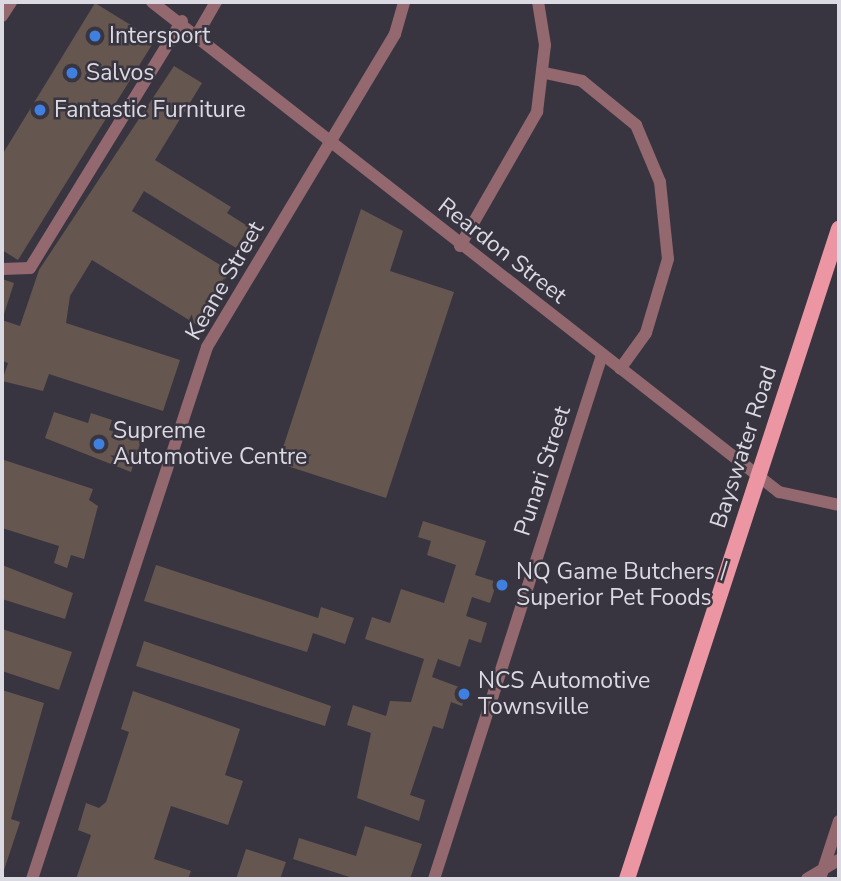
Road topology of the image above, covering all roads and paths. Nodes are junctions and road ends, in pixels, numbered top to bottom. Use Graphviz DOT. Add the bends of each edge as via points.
graph roads {
  1 [pos="11,2"];
  2 [pos="152,2"];
  3 [pos="216,2"];
  4 [pos="404,2"];
  5 [pos="538,2"];
  6 [pos="2,16"];
  7 [pos="182,21"];
  8 [pos="198,33"];
  9 [pos="545,73"];
  10 [pos="332,142"];
  11 [pos="839,229"];
  12 [pos="460,246"];
  13 [pos="839,264"];
  14 [pos="2,269"];
  15 [pos="602,355"];
  16 [pos="620,369"];
  17 [pos="763,479"];
  18 [pos="839,505"];
  19 [pos="839,821"];
  20 [pos="839,860"];
  21 [pos="822,874"];
  22 [pos="32,879"];
  23 [pos="434,879"];
  24 [pos="626,879"];
  25 [pos="638,879"];
  26 [pos="807,879"];
  1 -- 6 [label="street"];
  2 -- 7 [label="street, Reardon Street"];
  3 -- 8 [label="street"];
  4 -- 10 [label="street, Keane Street" via="396,34"];
  5 -- 9 [label="street"];
  7 -- 8 [label="street, Reardon Street"];
  7 -- 14 [label="street" via="30,268"];
  8 -- 10 [label="street, Reardon Street"];
  9 -- 12 [label="street" via="528,133"];
  9 -- 16 [label="street" via="582,81 636,125 660,182 668,259 646,333"];
  10 -- 12 [label="street, Reardon Street"];
  10 -- 22 [label="street, Keane Street" via="207,347"];
  11 -- 17 [label="main road, Bayswater Road"];
  12 -- 15 [label="street, Reardon Street"];
  13 -- 17 [label="main road, Bayswater Road"];
  15 -- 16 [label="street, Reardon Street"];
  15 -- 23 [label="street, Punari Street"];
  16 -- 17 [label="street, Reardon Street"];
  17 -- 18 [label="street, Reardon Street" via="779,492"];
  17 -- 24 [label="main road, Bayswater Road"];
  17 -- 25 [label="main road, Bayswater Road"];
  19 -- 21 [label="street"];
  20 -- 21 [label="street"];
  21 -- 26 [label="street"];
}
